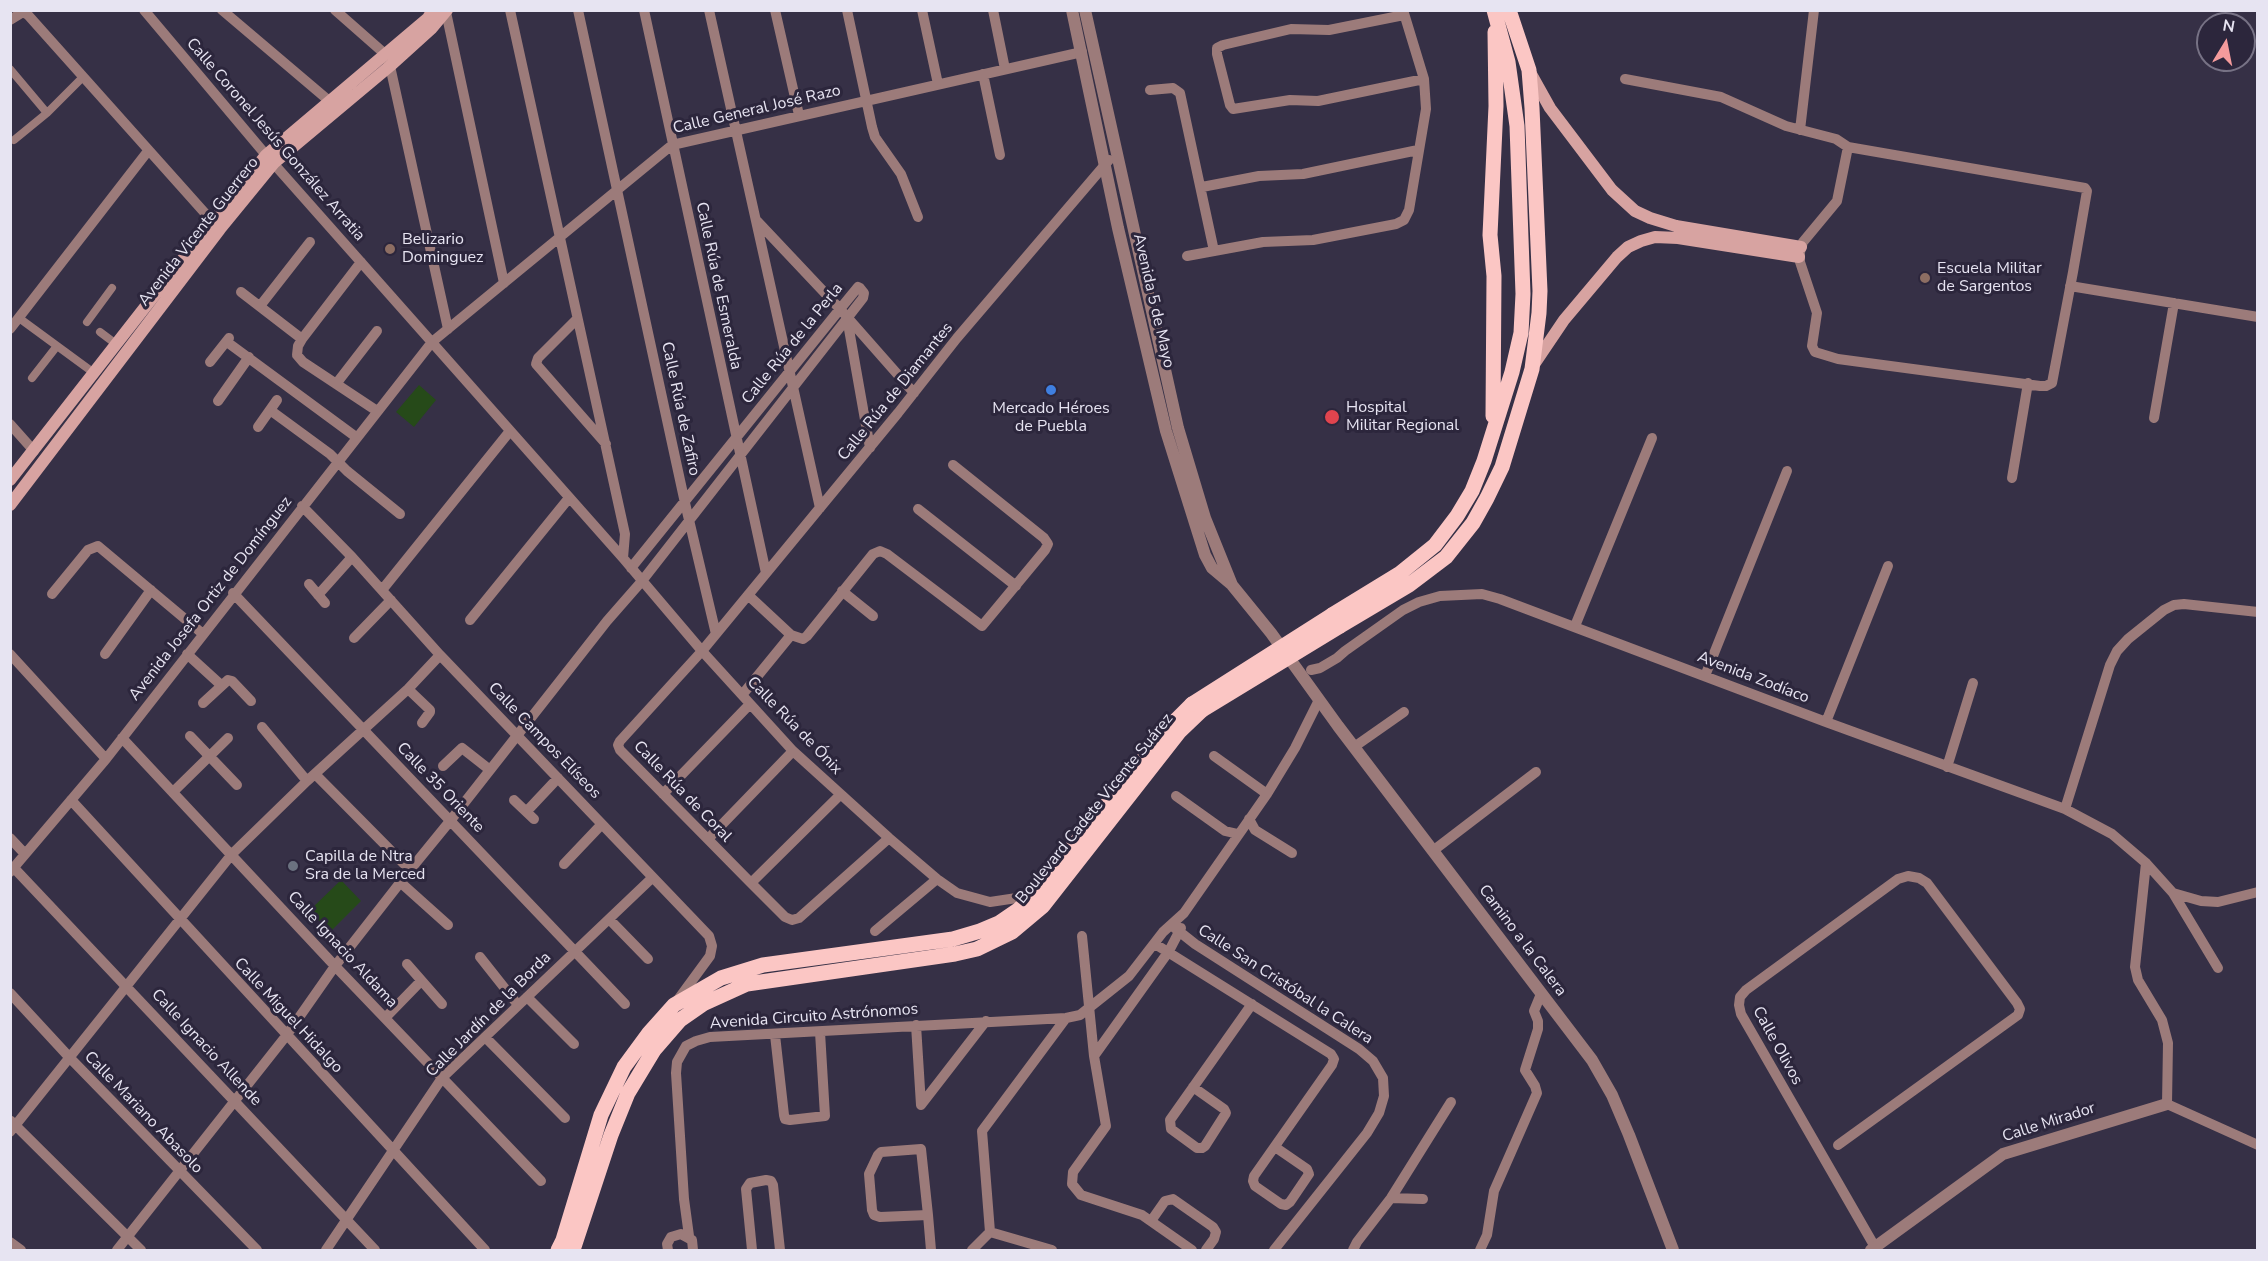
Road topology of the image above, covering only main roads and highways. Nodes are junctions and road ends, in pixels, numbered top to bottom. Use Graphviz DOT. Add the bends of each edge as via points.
graph roads {
  1 [pos="444,11"];
  2 [pos="1500,12"];
  3 [pos="1529,70"];
  4 [pos="334,105"];
  5 [pos="270,159"];
  6 [pos="1532,369"];
  7 [pos="79,403"];
  8 [pos="1490,441"];
  9 [pos="10,480"];
  10 [pos="10,504"];
  11 [pos="1336,621"];
  12 [pos="1197,707"];
  13 [pos="558,1251"];
  14 [pos="573,1251"];
  1 -- 4 [label="main road, Avenida Vicente Guerrero" via="385,54"];
  1 -- 4 [label="main road, Avenida Vicente Guerrero" via="432,28 390,66"];
  2 -- 3 [label="main road, Boulevard Cadete Vicente Suárez"];
  2 -- 8 [label="main road" via="1490,235 1494,276 1494,402"];
  2 -- 8 [label="main road, Boulevard Cadete Vicente Suárez" via="1514,97 1523,294 1521,333"];
  3 -- 6 [label="main road, Boulevard Cadete Vicente Suárez" via="1540,291"];
  3 -- 6 [label="main road" via="1550,108 1612,190 1635,211 1676,226 1800,252 1670,237 1635,244 1617,257 1564,320"];
  4 -- 5 [label="main road, Avenida Vicente Guerrero"];
  5 -- 7 [label="main road, Avenida Vicente Guerrero"];
  5 -- 7 [label="main road, Avenida Vicente Guerrero" via="212,221 94,373"];
  6 -- 11 [label="main road, Boulevard Cadete Vicente Suárez" via="1502,466 1473,523 1446,557 1409,585"];
  7 -- 9 [label="main road, Avenida Vicente Guerrero"];
  7 -- 10 [label="main road, Avenida Vicente Guerrero"];
  8 -- 11 [label="main road, Boulevard Cadete Vicente Suárez" via="1472,491 1435,545"];
  11 -- 12 [label="main road, Boulevard Cadete Vicente Suárez, bridge"];
  12 -- 13 [label="main road, Boulevard Cadete Vicente Suárez" via="1171,725 1033,896 999,923 953,939 763,965 721,978 674,1005 624,1067 601,1115"];
  12 -- 14 [label="main road, Boulevard Cadete Vicente Suárez" via="1043,906 1012,932 977,949 955,954 747,984 703,1004 680,1020 654,1050 628,1092"];
}
